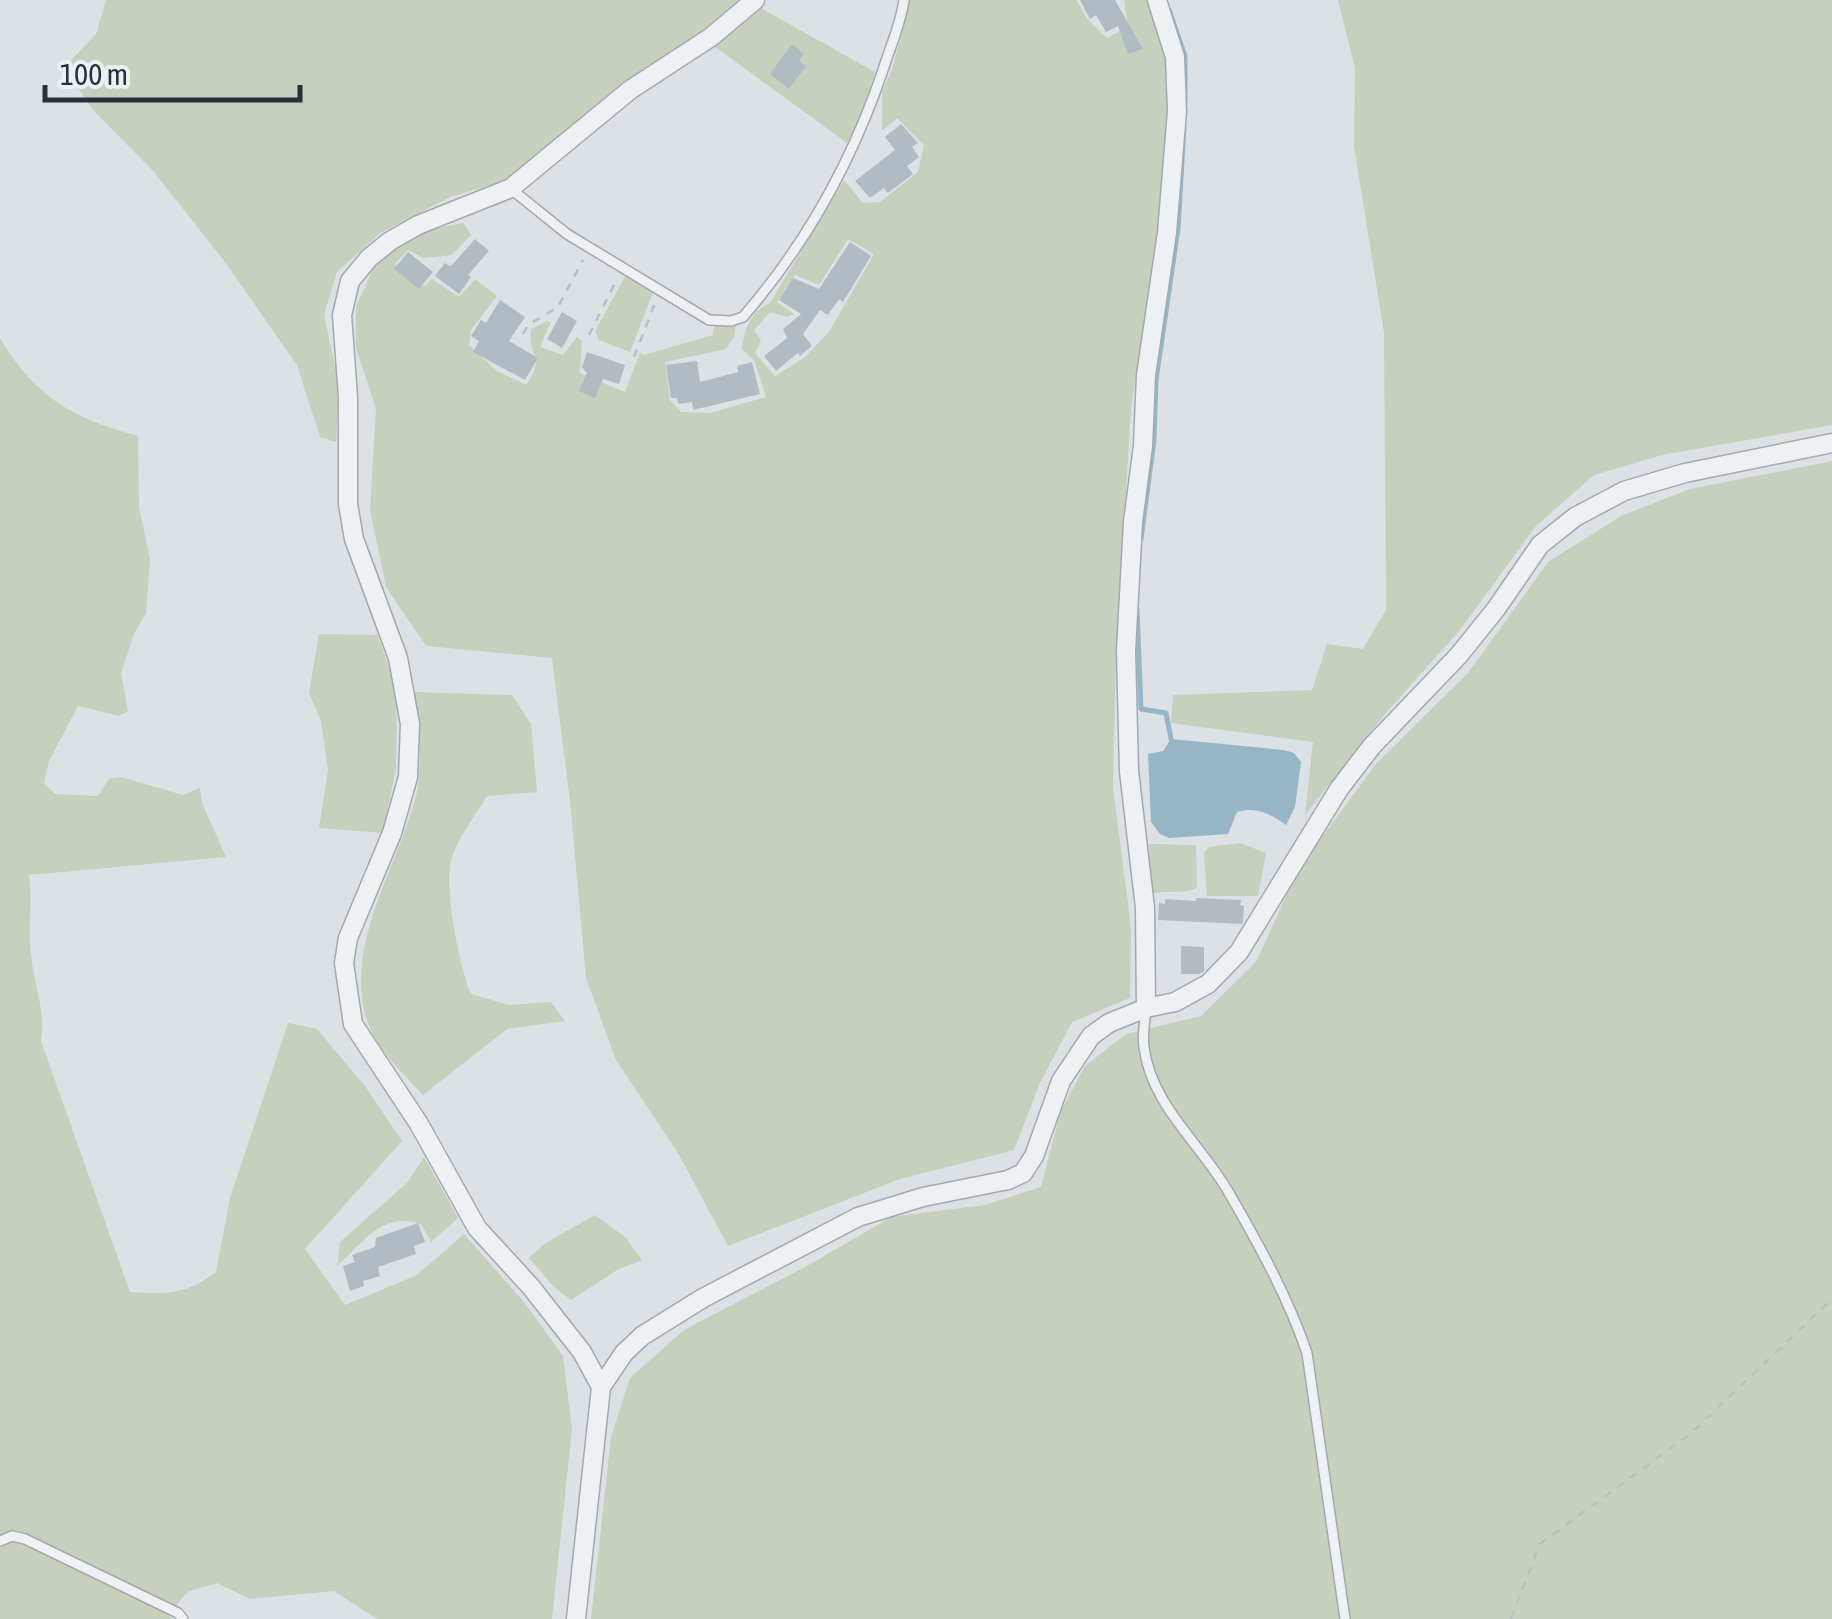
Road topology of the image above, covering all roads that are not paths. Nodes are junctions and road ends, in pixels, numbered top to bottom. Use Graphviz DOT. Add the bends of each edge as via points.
graph roads {
  1 [pos="756,0"];
  2 [pos="904,0"];
  3 [pos="1158,0"];
  4 [pos="511,188"];
  5 [pos="1832,443"];
  6 [pos="1146,1008"];
  7 [pos="600,1387"];
  8 [pos="0,1541"];
  9 [pos="183,1619"];
  10 [pos="576,1619"];
  11 [pos="1345,1619"];
  1 -- 4 [label="street" via="630,90"];
  2 -- 4 [label="lane" via="852,154 800,246 744,316 709,320 558,227"];
  3 -- 6 [label="street" via="1176,57 1177,111 1146,374 1126,651"];
  4 -- 7 [label="street" via="390,240 350,281 342,315 348,504 354,539 398,658 410,724 408,776 344,962 354,1024 476,1228 582,1352"];
  5 -- 6 [label="street" via="1624,491 1540,544 1459,655 1339,790 1240,952 1208,984"];
  6 -- 7 [label="street" via="1109,1023 1074,1056 1023,1173 923,1197 819,1236 642,1336"];
  6 -- 11 [label="lane" via="1143,1044 1165,1105 1229,1192 1307,1353"];
  7 -- 10 [label="street"];
  8 -- 9 [label="lane" via="26,1539"];
}
